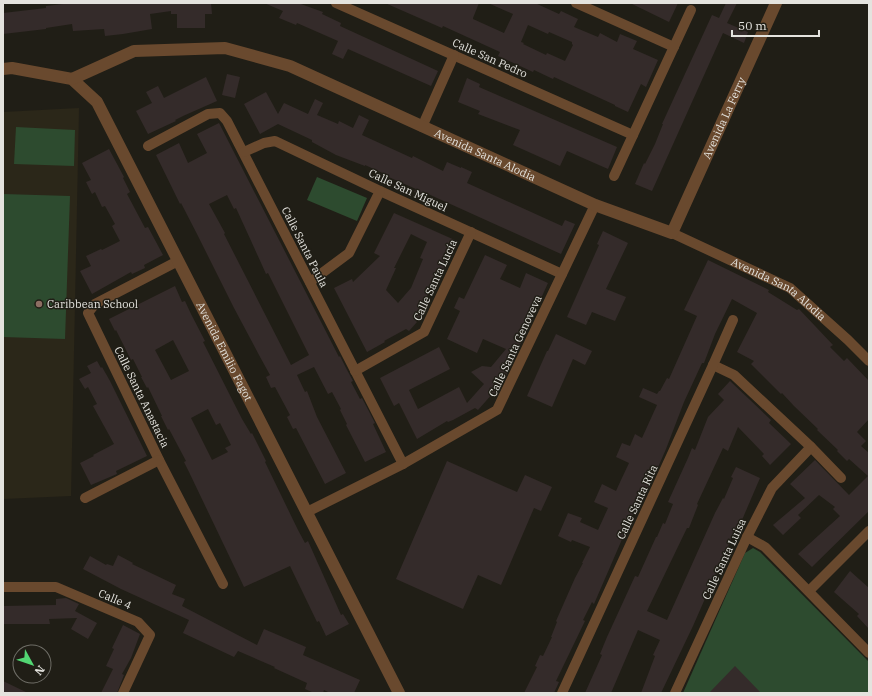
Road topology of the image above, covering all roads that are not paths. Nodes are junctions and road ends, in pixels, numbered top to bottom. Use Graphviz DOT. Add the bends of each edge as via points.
graph roads {
  1 [pos="336,3"];
  2 [pos="576,3"];
  3 [pos="776,3"];
  4 [pos="691,10"];
  5 [pos="674,47"];
  6 [pos="454,55"];
  7 [pos="3,69"];
  8 [pos="72,79"];
  9 [pos="422,127"];
  10 [pos="633,135"];
  11 [pos="148,146"];
  12 [pos="244,152"];
  13 [pos="614,176"];
  14 [pos="380,191"];
  15 [pos="595,205"];
  16 [pos="471,232"];
  17 [pos="672,233"];
  18 [pos="178,261"];
  19 [pos="562,274"];
  20 [pos="310,282"];
  21 [pos="732,320"];
  22 [pos="869,361"];
  23 [pos="713,365"];
  24 [pos="355,371"];
  25 [pos="811,447"];
  26 [pos="159,460"];
  27 [pos="403,464"];
  28 [pos="841,478"];
  29 [pos="85,498"];
  30 [pos="307,512"];
  31 [pos="869,531"];
  32 [pos="747,537"];
  33 [pos="223,584"];
  34 [pos="3,587"];
  35 [pos="809,591"];
  36 [pos="869,653"];
  37 [pos="123,693"];
  38 [pos="398,693"];
  39 [pos="562,693"];
  40 [pos="675,693"];
  1 -- 6 [label="street, Calle San Pedro"];
  2 -- 5 [label="street"];
  3 -- 17 [label="street, Avenida La Ferry"];
  4 -- 5 [label="street"];
  5 -- 10 [label="street"];
  6 -- 9 [label="street"];
  6 -- 10 [label="street, Calle San Pedro"];
  7 -- 8 [label="street" via="12,68"];
  8 -- 9 [label="street, Avenida Santa Alodia" via="134,51 224,48 290,66"];
  8 -- 18 [label="street, Avenida Emilio Fagot" via="97,102"];
  9 -- 15 [label="street, Avenida Santa Alodia"];
  10 -- 13 [label="street"];
  11 -- 12 [label="street, Calle Santa Paula" via="208,114 220,113"];
  12 -- 14 [label="street, Calle San Miguel" via="264,143 275,142"];
  12 -- 20 [label="street, Calle Santa Paula"];
  14 -- 16 [label="street, Calle San Miguel"];
  14 -- 20 [label="street" via="350,253"];
  15 -- 17 [label="street, Avenida Santa Alodia"];
  15 -- 19 [label="street, Calle Santa Genoveva"];
  16 -- 19 [label="street, Calle San Miguel"];
  16 -- 24 [label="street, Calle Santa Lucía" via="424,332"];
  17 -- 22 [label="street, Avenida Santa Alodia" via="790,288"];
  18 -- 26 [label="street, Calle Santa Anastacia" via="95,304 88,313"];
  18 -- 30 [label="street, Avenida Emilio Fagot"];
  19 -- 27 [label="street, Calle Santa Genoveva" via="497,410"];
  20 -- 24 [label="street, Calle Santa Paula"];
  21 -- 23 [label="street, Calle Santa Rita"];
  23 -- 25 [label="street" via="734,375"];
  23 -- 39 [label="street, Calle Santa Rita"];
  24 -- 27 [label="street, Calle Santa Paula"];
  25 -- 28 [label="street"];
  25 -- 32 [label="street, Calle Santa Luisa" via="772,488"];
  26 -- 29 [label="street"];
  26 -- 33 [label="street, Calle Santa Anastacia"];
  27 -- 30 [label="street, Calle Santa Genoveva"];
  30 -- 38 [label="street, Avenida Emilio Fagot"];
  31 -- 35 [label="street"];
  32 -- 35 [label="street" via="765,548"];
  32 -- 40 [label="street, Calle Santa Luisa"];
  34 -- 37 [label="street, Calle 4" via="56,587 138,622 150,635"];
  35 -- 36 [label="street"];
}
